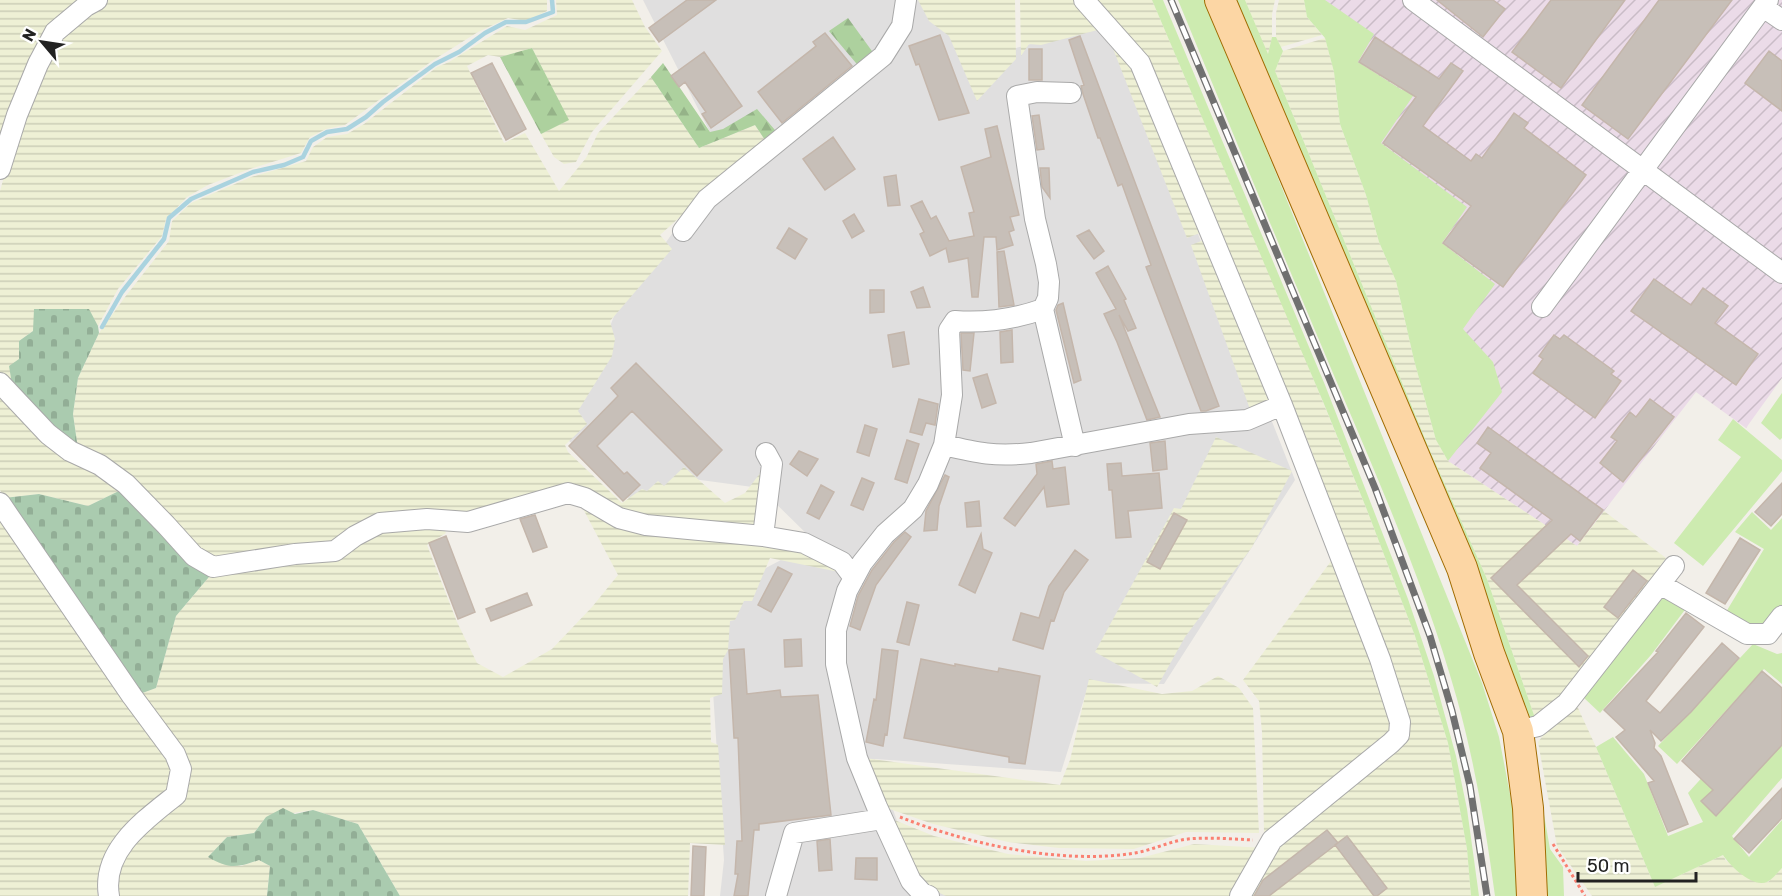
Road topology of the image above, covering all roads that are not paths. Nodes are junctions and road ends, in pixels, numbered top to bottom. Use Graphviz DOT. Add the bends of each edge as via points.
graph roads {
  1 [pos="97,0"];
  2 [pos="906,0"];
  3 [pos="1084,0"];
  4 [pos="1220,0"];
  5 [pos="1413,0"];
  6 [pos="1766,3"];
  7 [pos="1782,20"];
  8 [pos="1071,93"];
  9 [pos="0,169"];
  10 [pos="1643,170"];
  11 [pos="683,231"];
  12 [pos="1782,273"];
  13 [pos="1542,307"];
  14 [pos="1043,309"];
  15 [pos="0,383"];
  16 [pos="1281,405"];
  17 [pos="944,444"];
  18 [pos="1076,446"];
  19 [pos="766,453"];
  20 [pos="0,503"];
  21 [pos="763,536"];
  22 [pos="1674,566"];
  23 [pos="854,578"];
  24 [pos="1660,584"];
  25 [pos="1782,616"];
  26 [pos="1775,637"];
  27 [pos="1518,731"];
  28 [pos="879,813"];
  29 [pos="109,896"];
  30 [pos="776,896"];
  31 [pos="929,896"];
  32 [pos="1240,896"];
  33 [pos="1532,896"];
  1 -- 9 [label="street" via="55,32 17,115"];
  2 -- 11 [label="street" via="902,26 883,56 707,199"];
  3 -- 16 [label="street" via="1140,63"];
  4 -- 27 [label="main road" via="1462,568"];
  5 -- 10 [label="street"];
  6 -- 7 [label="street"];
  6 -- 10 [label="street"];
  8 -- 14 [label="street" via="1017,96 1035,219 1049,282"];
  10 -- 12 [label="street"];
  10 -- 13 [label="street"];
  14 -- 17 [label="street" via="1027,315 955,321 949,330 952,395"];
  14 -- 18 [label="street"];
  15 -- 21 [label="street" via="48,434 126,484 194,556 213,567 335,551 380,523 427,519 468,522 568,493 619,518 646,525"];
  16 -- 18 [label="street" via="1246,420 1189,424"];
  16 -- 32 [label="street" via="1380,659 1400,722 1399,735 1272,840"];
  17 -- 18 [label="street" via="986,455"];
  17 -- 23 [label="street" via="913,509 885,534"];
  19 -- 21 [label="street" via="772,464"];
  20 -- 29 [label="street" via="175,754 181,769 176,795 142,820 123,843 111,866"];
  21 -- 23 [label="street" via="804,543 842,562"];
  22 -- 24 [label="street"];
  23 -- 28 [label="street" via="836,630 836,664 857,758"];
  24 -- 26 [label="street" via="1748,634"];
  24 -- 27 [label="street" via="1567,704 1538,726"];
  25 -- 26 [label="street"];
  27 -- 33 [label="main road" via="1528,808"];
  28 -- 30 [label="street" via="794,833"];
  28 -- 31 [label="street" via="911,880"];
}
